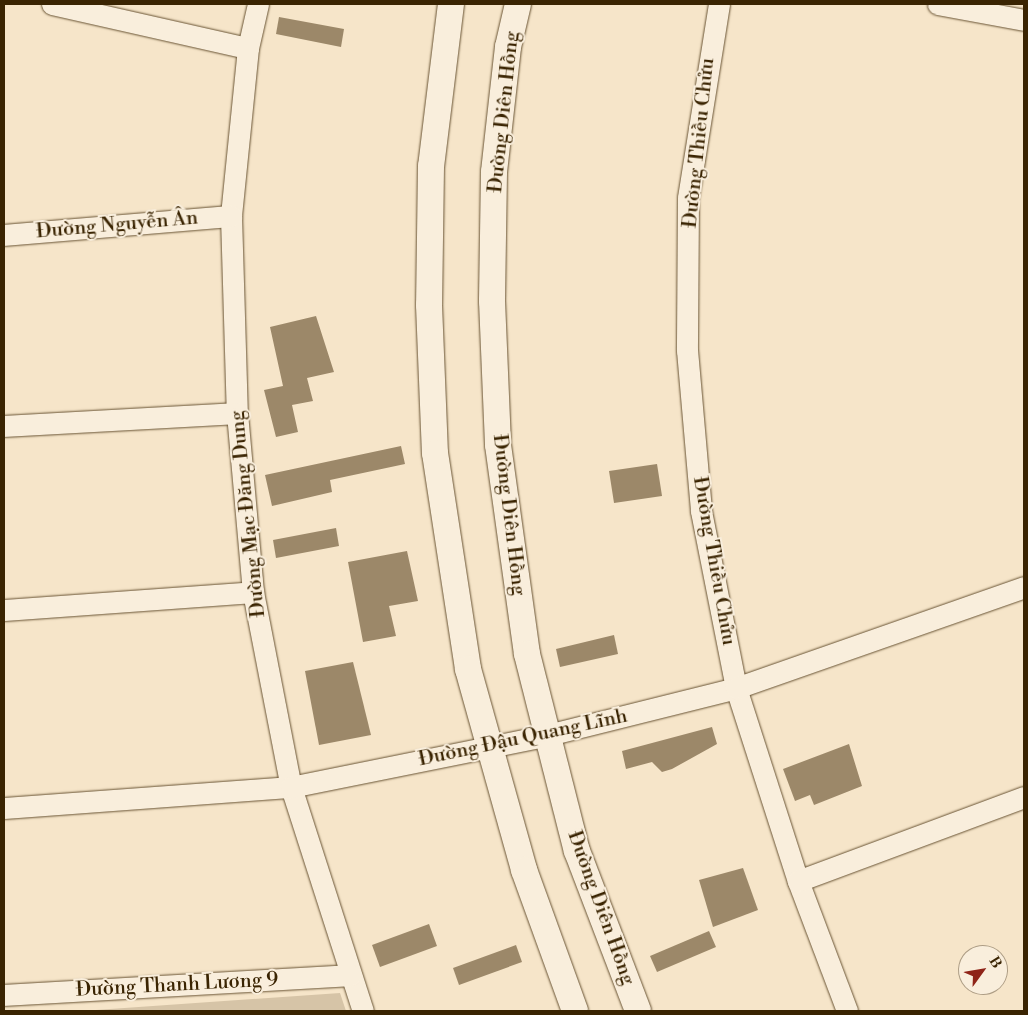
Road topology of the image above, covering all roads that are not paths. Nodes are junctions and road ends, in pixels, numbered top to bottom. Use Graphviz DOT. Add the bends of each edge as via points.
graph roads {
  1 [pos="52,4"];
  2 [pos="258,4"];
  3 [pos="451,4"];
  4 [pos="518,4"];
  5 [pos="718,4"];
  6 [pos="938,4"];
  7 [pos="1024,20"];
  8 [pos="248,48"];
  9 [pos="231,216"];
  10 [pos="4,235"];
  11 [pos="237,413"];
  12 [pos="4,426"];
  13 [pos="1024,587"];
  14 [pos="253,592"];
  15 [pos="4,610"];
  16 [pos="736,688"];
  17 [pos="548,736"];
  18 [pos="489,745"];
  19 [pos="291,787"];
  20 [pos="1024,797"];
  21 [pos="4,808"];
  22 [pos="798,882"];
  23 [pos="350,974"];
  24 [pos="4,995"];
  25 [pos="364,1011"];
  26 [pos="576,1011"];
  27 [pos="638,1011"];
  28 [pos="847,1011"];
  1 -- 8 [label="street"];
  2 -- 8 [label="street, Đường Mạc Đăng Dung"];
  3 -- 18 [label="street" via="431,166 429,304 435,454 468,669"];
  4 -- 17 [label="street, Đường Diên Hồng" via="508,47 494,172 492,310 498,445 527,654"];
  5 -- 16 [label="street, Đường Thiều Chửu" via="688,198 687,350 701,511"];
  6 -- 7 [label="street"];
  8 -- 9 [label="street, Đường Mạc Đăng Dung"];
  9 -- 10 [label="street, Đường Nguyễn Ân"];
  9 -- 11 [label="street, Đường Mạc Đăng Dung"];
  11 -- 12 [label="street"];
  11 -- 14 [label="street, Đường Mạc Đăng Dung"];
  13 -- 16 [label="street, Đường Đậu Quang Lĩnh"];
  14 -- 15 [label="street"];
  14 -- 19 [label="street, Đường Mạc Đăng Dung"];
  16 -- 17 [label="street, Đường Đậu Quang Lĩnh"];
  16 -- 22 [label="street, Đường Thiều Chửu"];
  17 -- 18 [label="street, Đường Đậu Quang Lĩnh"];
  17 -- 27 [label="street, Đường Diên Hồng" via="577,851"];
  18 -- 19 [label="street, Đường Đậu Quang Lĩnh"];
  18 -- 26 [label="street" via="524,870"];
  19 -- 21 [label="street, Đường Đậu Quang Lĩnh"];
  19 -- 23 [label="street, Đường Mạc Đăng Dung"];
  20 -- 22 [label="street"];
  22 -- 28 [label="street, Đường Thiều Chửu"];
  23 -- 24 [label="street, Đường Thanh Lương 9"];
  23 -- 25 [label="street, Đường Mạc Đăng Dung"];
}
